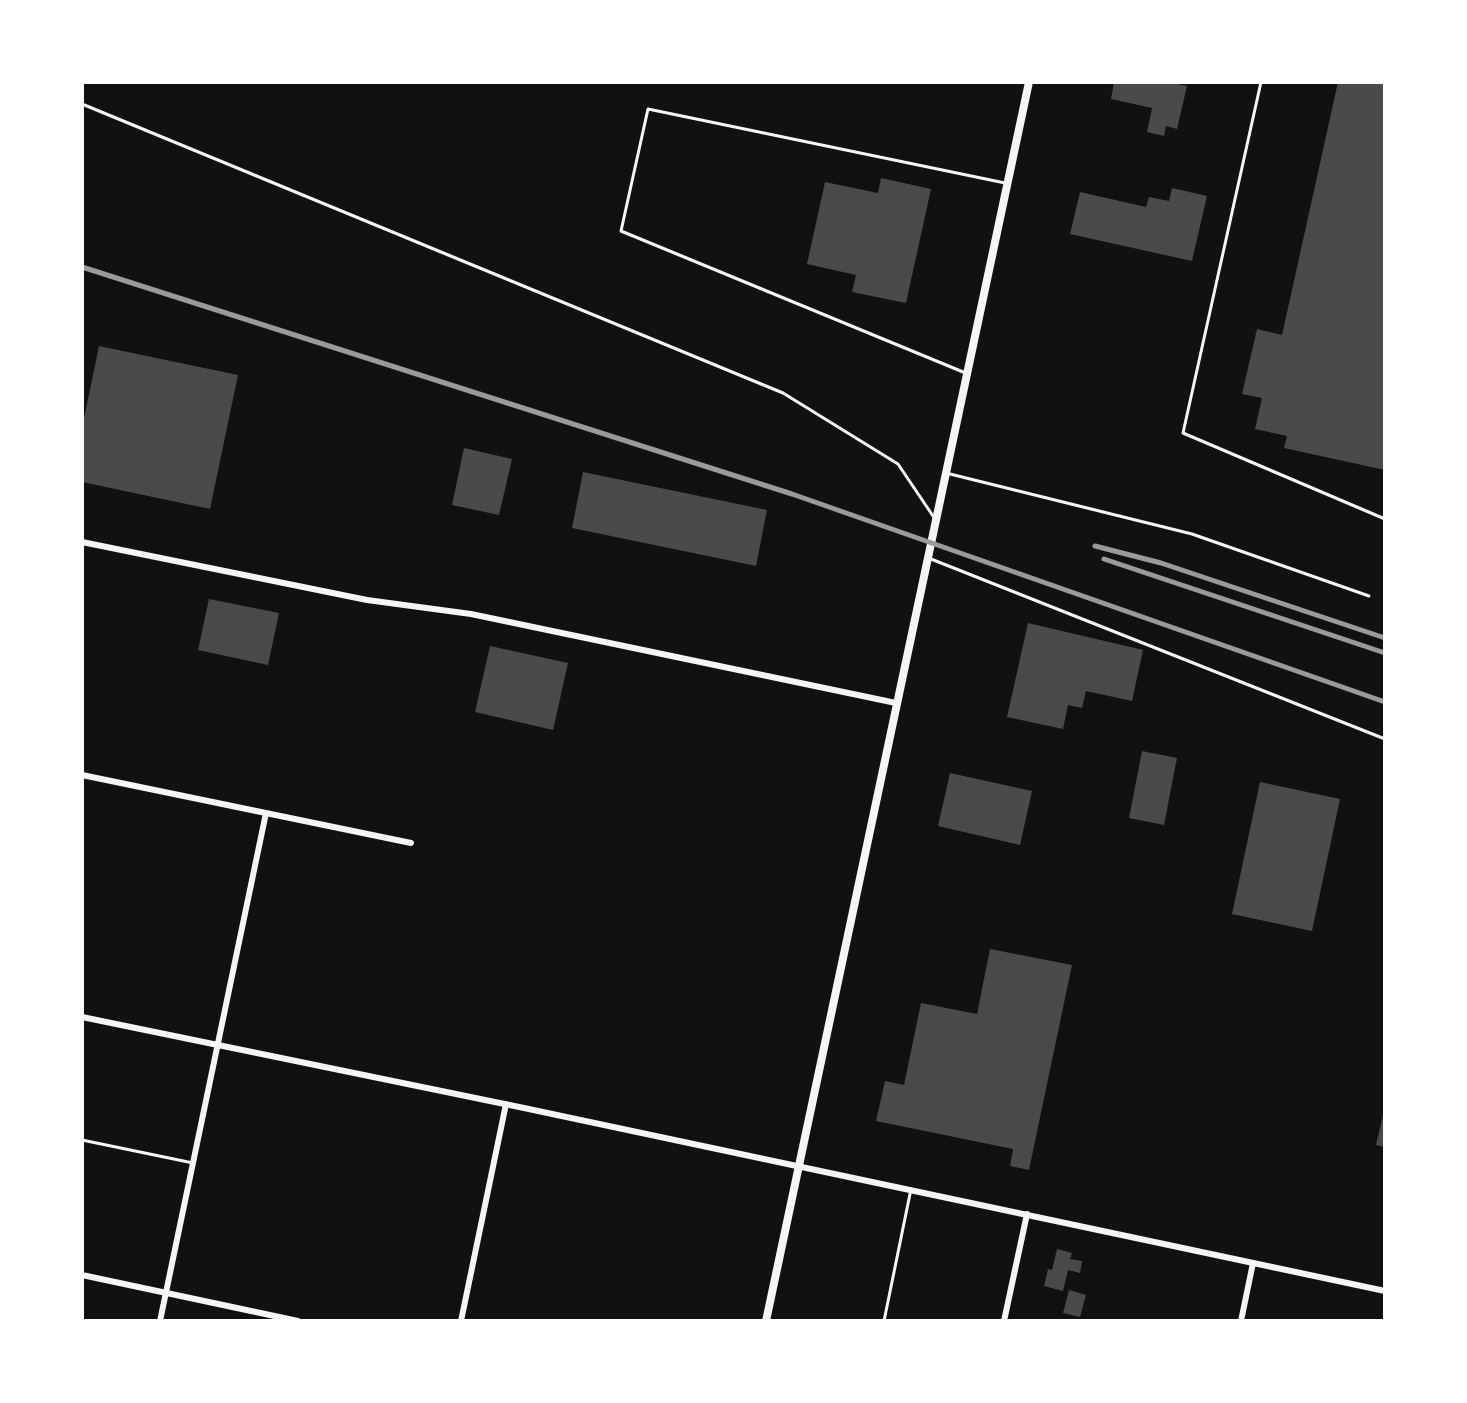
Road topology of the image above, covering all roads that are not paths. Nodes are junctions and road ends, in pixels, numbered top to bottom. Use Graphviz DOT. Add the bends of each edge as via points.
graph roads {
  1 [pos="1029,82"];
  2 [pos="1261,82"];
  3 [pos="82,104"];
  4 [pos="1009,183"];
  5 [pos="969,375"];
  6 [pos="947,473"];
  7 [pos="1385,519"];
  8 [pos="936,521"];
  9 [pos="82,542"];
  10 [pos="927,557"];
  11 [pos="1369,596"];
  12 [pos="896,703"];
  13 [pos="1385,739"];
  14 [pos="82,775"];
  15 [pos="266,813"];
  16 [pos="411,843"];
  17 [pos="82,1017"];
  18 [pos="216,1045"];
  19 [pos="506,1104"];
  20 [pos="82,1140"];
  21 [pos="193,1163"];
  22 [pos="798,1166"];
  23 [pos="911,1189"];
  24 [pos="1027,1214"];
  25 [pos="1253,1263"];
  26 [pos="82,1275"];
  27 [pos="1385,1291"];
  28 [pos="166,1293"];
  29 [pos="160,1321"];
  30 [pos="298,1321"];
  31 [pos="461,1321"];
  32 [pos="766,1321"];
  33 [pos="884,1321"];
  34 [pos="1004,1321"];
  35 [pos="1241,1321"];
  1 -- 4 [label="street"];
  2 -- 7 [label="lane" via="1183,433"];
  3 -- 8 [label="lane" via="783,393 898,464"];
  4 -- 5 [label="street"];
  4 -- 5 [label="lane" via="648,109 621,231"];
  5 -- 6 [label="street"];
  6 -- 8 [label="street"];
  6 -- 11 [label="lane" via="1192,534"];
  8 -- 10 [label="street"];
  9 -- 12 [label="street" via="367,600 471,614"];
  10 -- 12 [label="street"];
  10 -- 13 [label="lane"];
  12 -- 22 [label="street"];
  14 -- 15 [label="street"];
  15 -- 16 [label="street"];
  15 -- 18 [label="street"];
  17 -- 18 [label="street"];
  18 -- 19 [label="street"];
  18 -- 21 [label="street"];
  19 -- 22 [label="street"];
  19 -- 31 [label="street"];
  20 -- 21 [label="lane"];
  21 -- 28 [label="street"];
  22 -- 23 [label="street"];
  22 -- 32 [label="street"];
  23 -- 24 [label="street"];
  23 -- 33 [label="lane"];
  24 -- 25 [label="street"];
  24 -- 34 [label="street"];
  25 -- 27 [label="street"];
  25 -- 35 [label="street"];
  26 -- 28 [label="street"];
  28 -- 29 [label="street"];
  28 -- 30 [label="street"];
}
